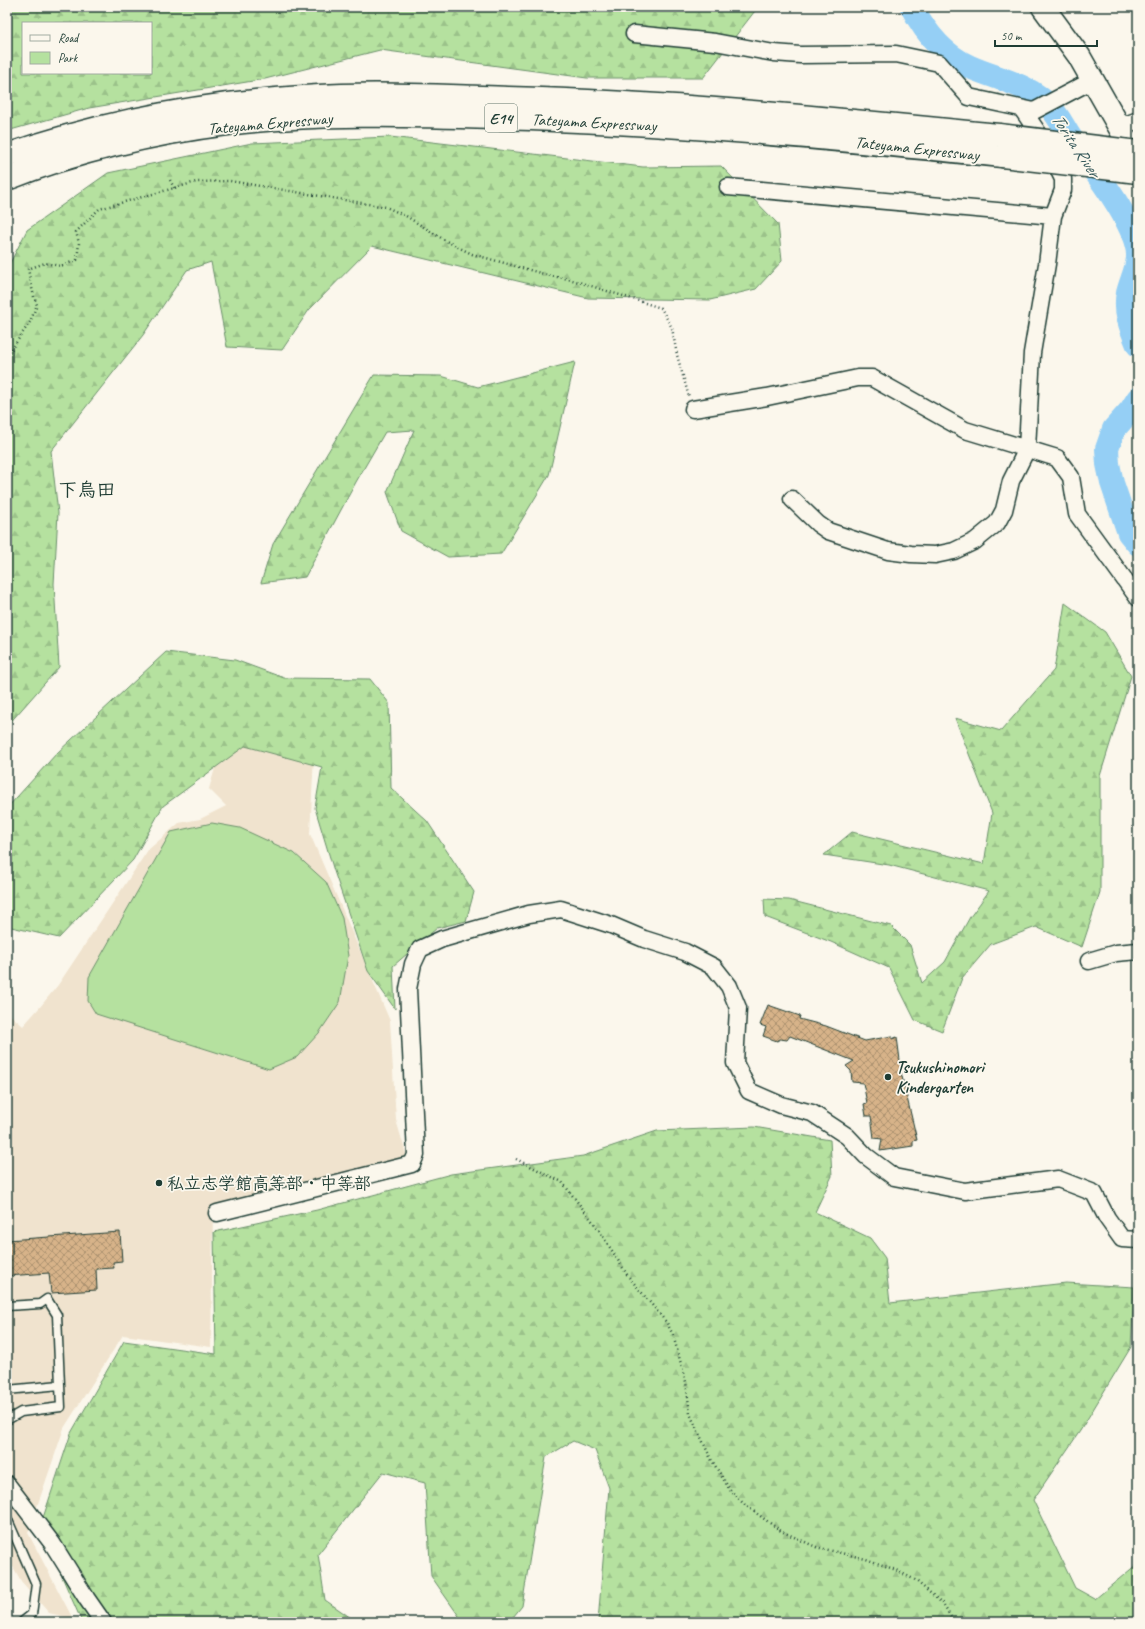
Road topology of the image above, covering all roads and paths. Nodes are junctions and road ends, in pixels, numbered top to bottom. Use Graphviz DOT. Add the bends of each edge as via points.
graph roads {
  1 [pos="1042,7"];
  2 [pos="634,34"];
  3 [pos="1093,80"];
  4 [pos="1022,109"];
  5 [pos="1129,124"];
  6 [pos="1000,145"];
  7 [pos="1138,152"];
  8 [pos="7,155"];
  9 [pos="1138,160"];
  10 [pos="1138,172"];
  11 [pos="7,179"];
  12 [pos="170,180"];
  13 [pos="728,187"];
  14 [pos="174,188"];
  15 [pos="1053,216"];
  16 [pos="7,356"];
  17 [pos="693,409"];
  18 [pos="1027,449"];
  19 [pos="792,499"];
  20 [pos="1138,598"];
  21 [pos="1138,951"];
  22 [pos="1089,961"];
  23 [pos="516,1159"];
  24 [pos="217,1213"];
  25 [pos="1138,1240"];
  26 [pos="7,1306"];
  27 [pos="60,1385"];
  28 [pos="7,1390"];
  29 [pos="7,1420"];
  30 [pos="7,1484"];
  31 [pos="7,1518"];
  32 [pos="22,1622"];
  33 [pos="103,1622"];
  34 [pos="954,1622"];
  1 -- 3 [label="main road" via="1079,56"];
  2 -- 4 [label="street" via="714,42 800,55 896,54 938,63 969,97"];
  3 -- 4 [label="street" via="1034,111"];
  3 -- 5 [label="main road"];
  4 -- 15 [label="street" via="1047,146 1063,179 1064,190"];
  5 -- 9 [label="main road"];
  6 -- 7 [label="main road, Tateyama Expressway / E14, bridge"];
  6 -- 8 [label="main road, Tateyama Expressway / E14" via="763,112 583,101 343,95 282,98 162,113 112,123"];
  6 -- 10 [label="main road, Tateyama Expressway / E14, bridge"];
  6 -- 11 [label="main road, Tateyama Expressway / E14" via="567,120 406,115 345,116 226,124 167,134 71,157"];
  12 -- 14 [label="path"];
  13 -- 15 [label="street"];
  14 -- 16 [label="path" via="99,209 76,232 77,260 61,266 45,263 28,269 37,305 30,322"];
  14 -- 17 [label="path" via="196,182 230,181 386,208 406,216 472,254 569,279 662,308 672,328"];
  15 -- 18 [label="street" via="1032,352"];
  17 -- 18 [label="street" via="858,378 872,378 965,430"];
  18 -- 19 [label="street" via="1011,482 1004,510 997,523 975,541 954,551 935,555 888,551 828,531"];
  18 -- 20 [label="street" via="1057,458 1071,477 1077,514"];
  21 -- 22 [label="street" via="1116,953"];
  23 -- 34 [label="path" via="562,1182 597,1227 628,1276 667,1323 673,1335 686,1382 690,1414 711,1459 730,1490 745,1505 781,1531 816,1547 866,1559 915,1580 942,1603"];
  24 -- 25 [label="street" via="412,1164 416,1155 408,989 413,964 420,949 442,939 529,914 561,909 685,952 714,967 729,986 738,1008 735,1064 749,1091 781,1106 812,1113 847,1136 866,1156 894,1177 965,1191 1058,1179 1094,1193 1122,1239"];
  26 -- 27 [label="lane" via="40,1304 47,1299 57,1315"];
  27 -- 28 [label="lane"];
  27 -- 29 [label="lane" via="61,1407 21,1412"];
  30 -- 33 [label="street" via="52,1543"];
  31 -- 32 [label="lane" via="36,1584 32,1614"];
}
